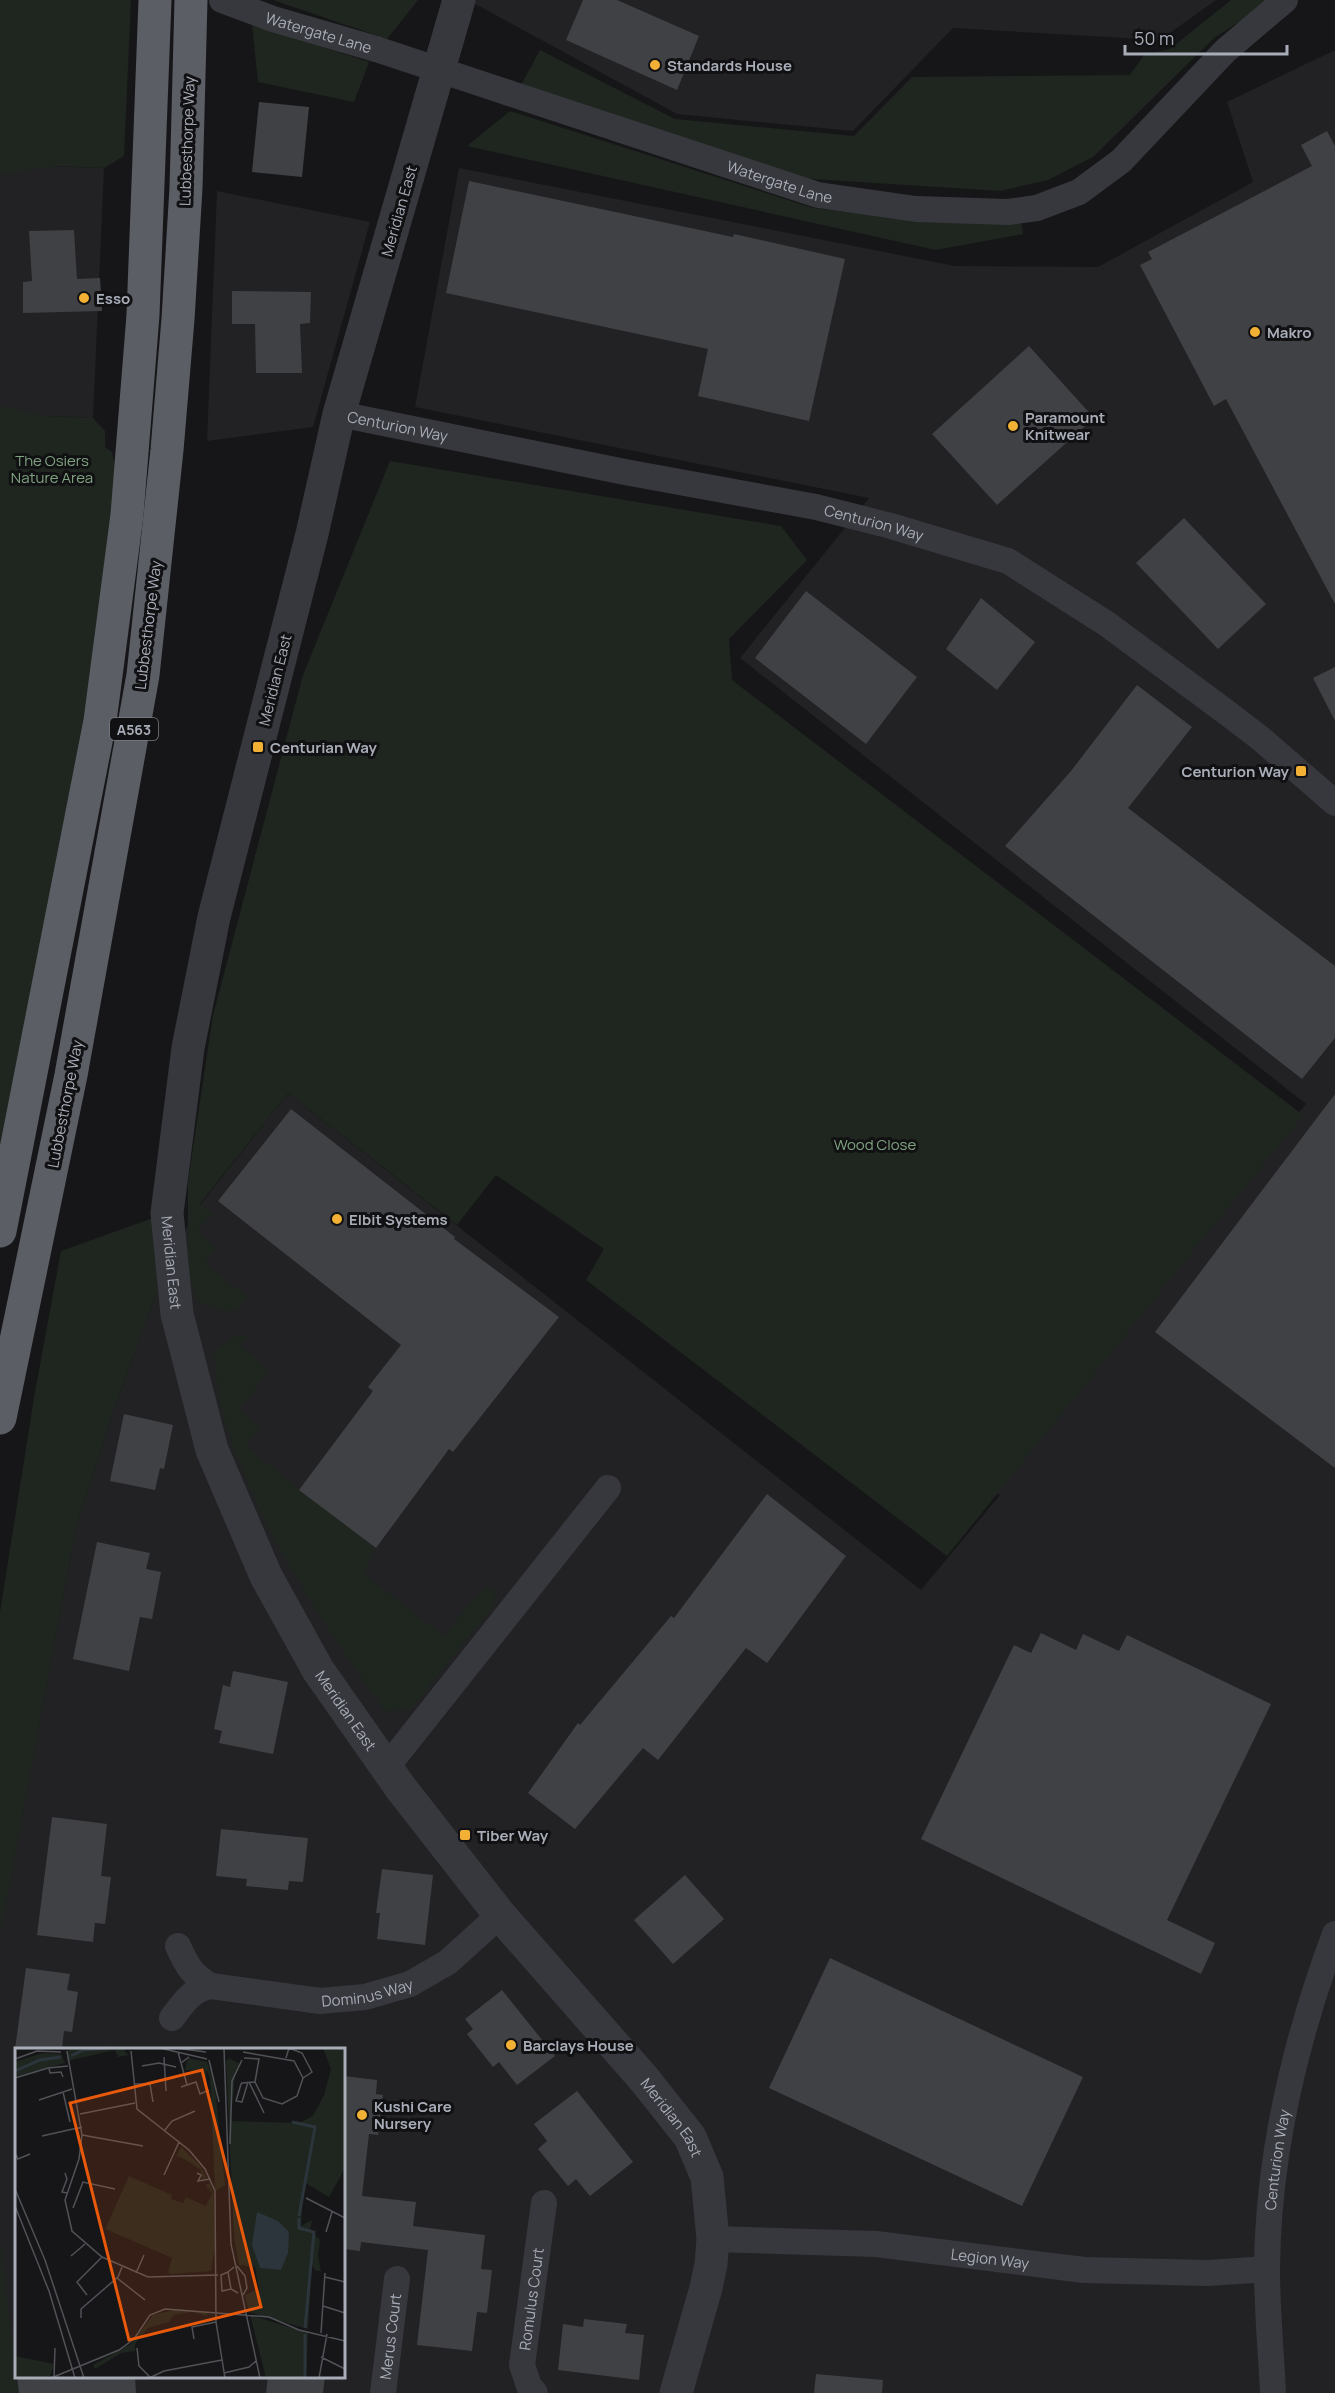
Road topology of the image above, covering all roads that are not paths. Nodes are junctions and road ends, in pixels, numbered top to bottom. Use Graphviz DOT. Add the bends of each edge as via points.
graph roads {
  1 [pos="154,0"];
  2 [pos="191,0"];
  3 [pos="222,0"];
  4 [pos="459,0"];
  5 [pos="1285,0"];
  6 [pos="339,414"];
  7 [pos="1335,803"];
  8 [pos="0,1231"];
  9 [pos="0,1418"];
  10 [pos="608,1488"];
  11 [pos="386,1768"];
  12 [pos="500,1915"];
  13 [pos="1335,1934"];
  14 [pos="178,1946"];
  15 [pos="211,1986"];
  16 [pos="172,2018"];
  17 [pos="544,2203"];
  18 [pos="713,2239"];
  19 [pos="1267,2269"];
  20 [pos="397,2279"];
  21 [pos="383,2393"];
  22 [pos="536,2393"];
  23 [pos="676,2393"];
  24 [pos="1273,2393"];
  1 -- 8 [label="highway, A563" via="143,315 124,538 100,721"];
  2 -- 9 [label="highway, Lubbesthorpe Way / A563" via="178,319 143,675 71,1075"];
  3 -- 5 [label="street, Watergate Lane, bridge" via="818,195 916,209 1008,212 1037,208 1079,192 1121,161 1225,51"];
  4 -- 6 [label="street, Meridian East"];
  6 -- 7 [label="street, Centurion Way" via="816,507 1008,561 1107,624 1226,712"];
  6 -- 11 [label="street, Meridian East" via="214,918 188,1048 167,1213 177,1314 212,1450 266,1576 318,1670"];
  10 -- 11 [label="street"];
  11 -- 12 [label="street, Meridian East"];
  12 -- 15 [label="street, Dominus Way" via="448,1962 410,1984 365,1997 320,2001"];
  12 -- 18 [label="street, Meridian East" via="690,2137 707,2177"];
  13 -- 19 [label="street, Centurion Way" via="1299,2044 1278,2139"];
  14 -- 15 [label="street" via="196,1978"];
  15 -- 16 [label="street" via="189,1995"];
  17 -- 22 [label="street, Romulus Court" via="522,2365 529,2386"];
  18 -- 19 [label="street, Legion Way" via="876,2244 1084,2270 1209,2273"];
  18 -- 23 [label="street, Meridian East" via="706,2288"];
  19 -- 24 [label="street, Centurion Way"];
  20 -- 21 [label="street, Merus Court"];
}
